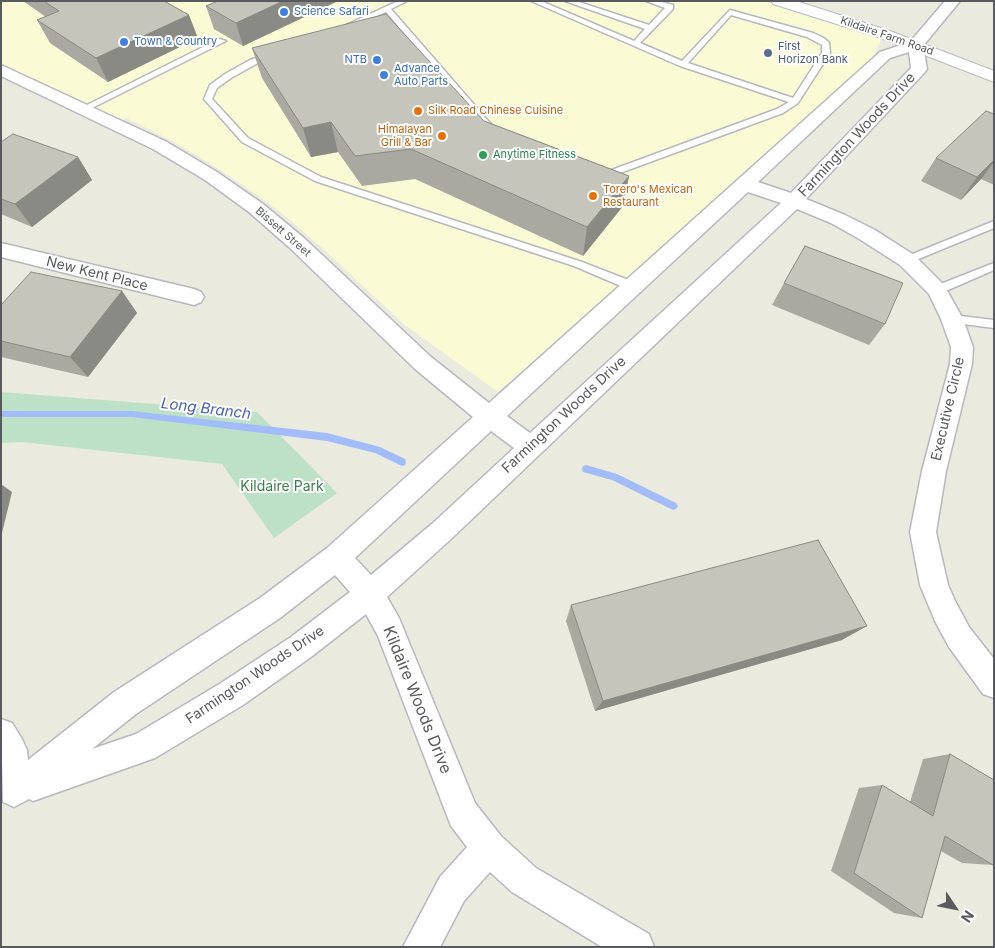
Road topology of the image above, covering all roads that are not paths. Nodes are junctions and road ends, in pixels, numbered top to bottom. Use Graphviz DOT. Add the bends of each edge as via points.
graph roads {
  1 [pos="404,1"];
  2 [pos="534,1"];
  3 [pos="568,1"];
  4 [pos="649,1"];
  5 [pos="779,1"];
  6 [pos="953,1"];
  7 [pos="388,10"];
  8 [pos="650,28"];
  9 [pos="338,30"];
  10 [pos="222,41"];
  11 [pos="635,44"];
  12 [pos="916,45"];
  13 [pos="278,53"];
  14 [pos="683,64"];
  15 [pos="1,70"];
  16 [pos="994,77"];
  17 [pos="795,101"];
  18 [pos="83,109"];
  19 [pos="501,140"];
  20 [pos="589,175"];
  21 [pos="744,184"];
  22 [pos="794,201"];
  23 [pos="994,224"];
  24 [pos="1,250"];
  25 [pos="907,260"];
  26 [pos="994,266"];
  27 [pos="632,286"];
  28 [pos="936,290"];
  29 [pos="194,298"];
  30 [pos="952,320"];
  31 [pos="994,324"];
  32 [pos="490,417"];
  33 [pos="530,446"];
  34 [pos="337,557"];
  35 [pos="370,594"];
  36 [pos="994,683"];
  37 [pos="1,734"];
  38 [pos="8,795"];
  39 [pos="489,848"];
  40 [pos="421,947"];
  41 [pos="636,947"];
  1 -- 7 [label="lane"];
  2 -- 11 [label="lane"];
  3 -- 8 [label="lane"];
  4 -- 8 [label="lane" via="670,7"];
  5 -- 12 [label="main road, Kildaire Farm Road"];
  6 -- 12 [label="street"];
  7 -- 9 [label="lane"];
  7 -- 19 [label="lane"];
  8 -- 11 [label="lane"];
  10 -- 18 [label="lane"];
  11 -- 14 [label="lane"];
  12 -- 16 [label="main road, Kildaire Farm Road"];
  12 -- 21 [label="street, Farmington Woods Drive" via="885,55"];
  12 -- 22 [label="street, Farmington Woods Drive" via="919,69"];
  13 -- 27 [label="lane" via="228,76 213,87 208,99 244,140 318,179 578,264"];
  14 -- 17 [label="lane"];
  14 -- 17 [label="lane" via="730,12 810,35 826,45 826,53"];
  15 -- 18 [label="street, Bissett Street"];
  17 -- 20 [label="lane" via="780,111 598,179"];
  18 -- 32 [label="street, Bissett Street" via="159,145 256,208 423,363"];
  21 -- 22 [label="street, Executive Circle"];
  21 -- 27 [label="street, Farmington Woods Drive"];
  22 -- 25 [label="street, Executive Circle" via="838,219"];
  22 -- 33 [label="street, Farmington Woods Drive"];
  23 -- 25 [label="lane"];
  24 -- 29 [label="street, New Kent Place"];
  25 -- 28 [label="street, Executive Circle"];
  26 -- 28 [label="lane"];
  27 -- 32 [label="street, Farmington Woods Drive"];
  28 -- 30 [label="street, Executive Circle"];
  30 -- 31 [label="lane"];
  30 -- 36 [label="street, Executive Circle" via="962,347 961,364 934,471 923,532 934,584 945,611 959,637"];
  32 -- 33 [label="street, Bissett Street"];
  32 -- 34 [label="street, Farmington Woods Drive"];
  33 -- 35 [label="street, Farmington Woods Drive" via="442,531"];
  34 -- 35 [label="street, Kildaire Woods Drive"];
  34 -- 38 [label="street, Farmington Woods Drive" via="270,608 125,703"];
  35 -- 38 [label="street, Farmington Woods Drive" via="232,694 144,747"];
  35 -- 39 [label="street, Kildaire Woods Drive" via="389,628 463,814"];
  37 -- 38 [label="street" via="11,750"];
  39 -- 40 [label="street" via="452,889"];
  39 -- 41 [label="street, Kildaire Woods Drive" via="524,880"];
}
